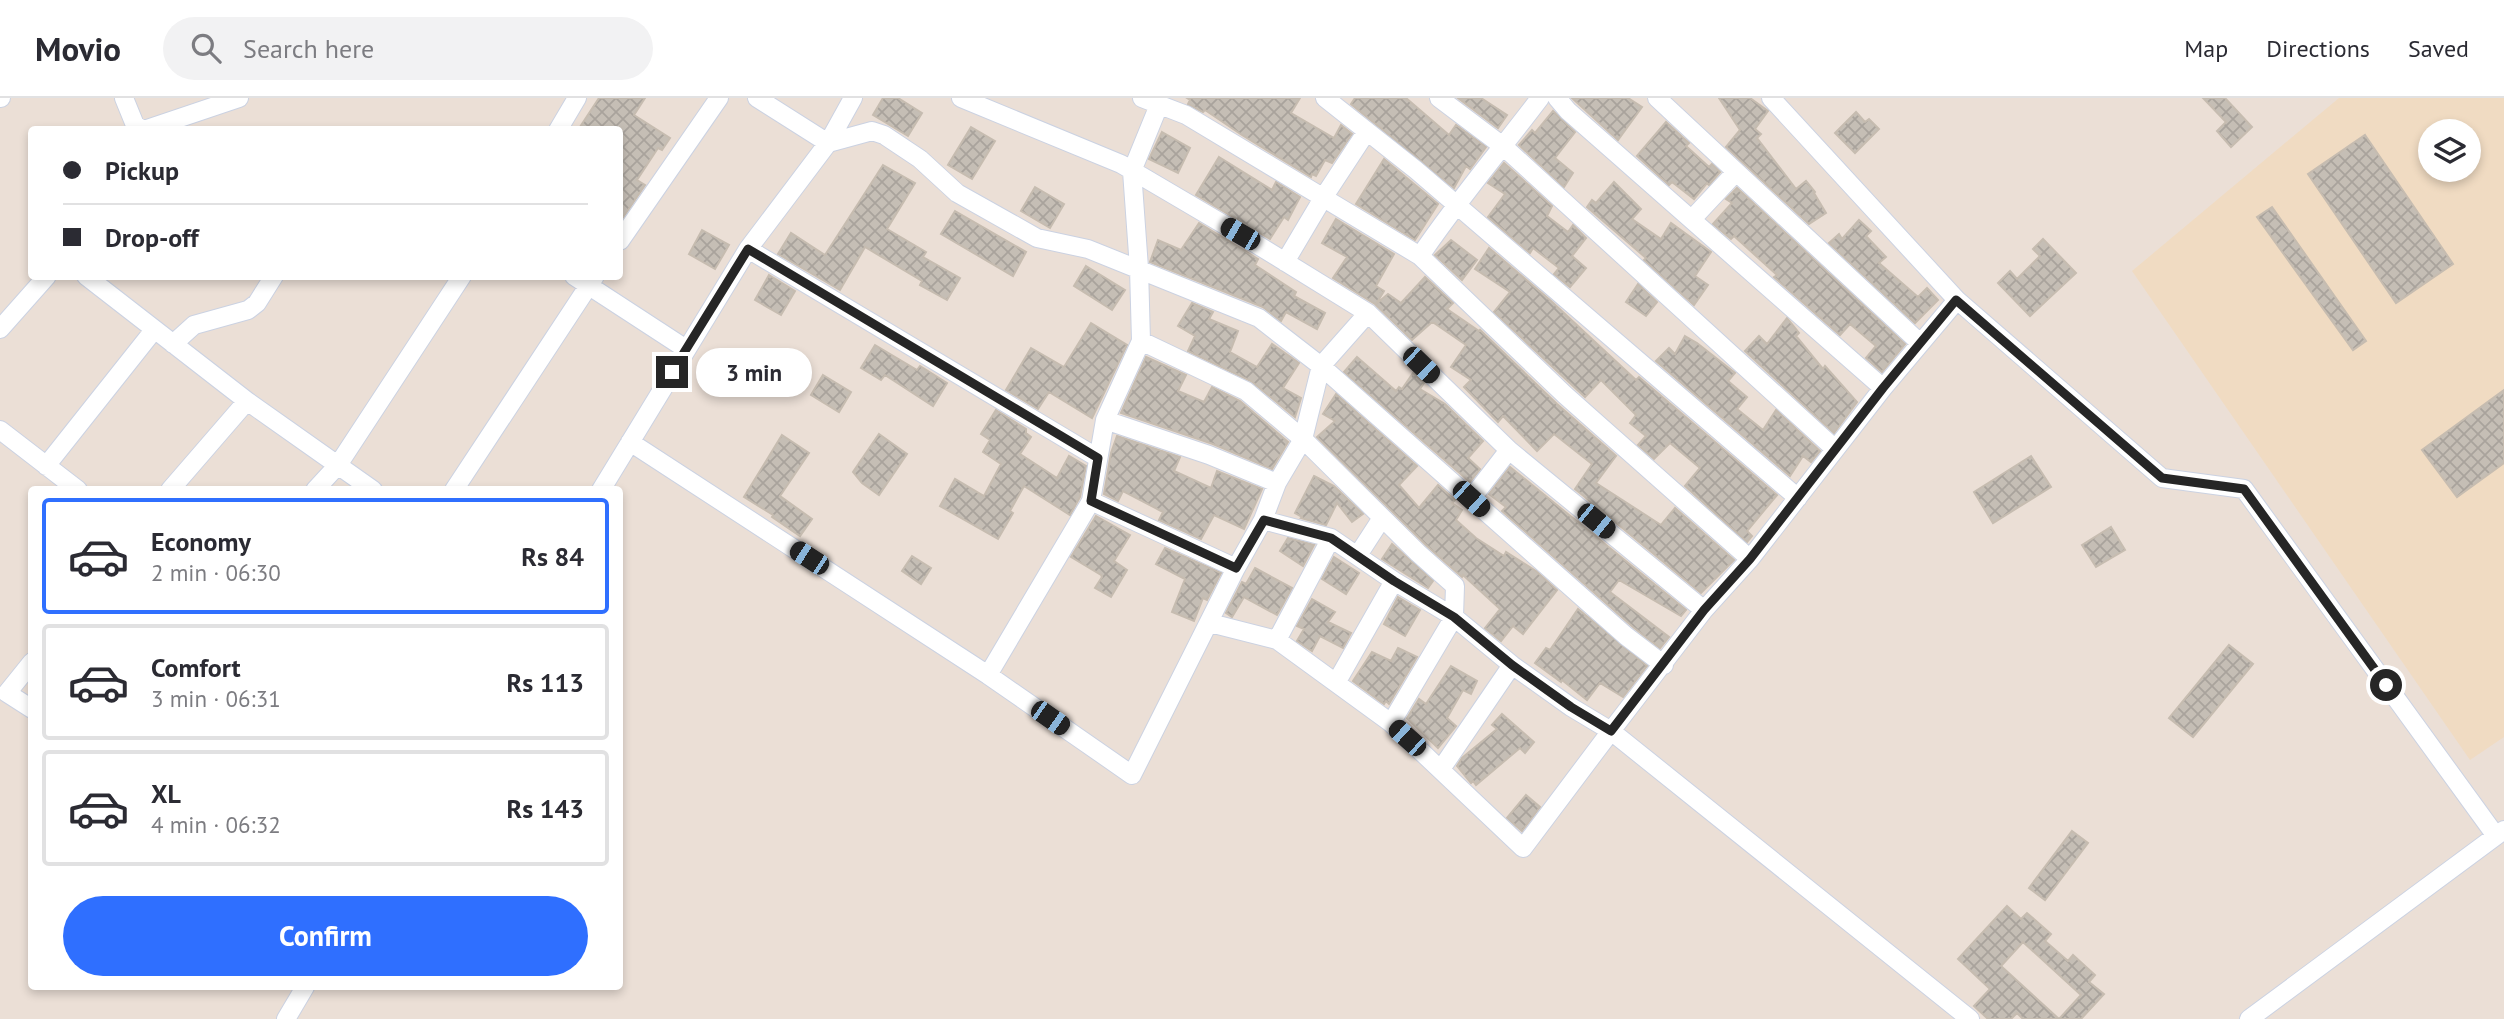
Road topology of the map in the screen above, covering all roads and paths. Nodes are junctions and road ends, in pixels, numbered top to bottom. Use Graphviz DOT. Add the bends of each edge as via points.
graph roads {
  1 [pos="124,98"];
  2 [pos="239,98"];
  3 [pos="578,98"];
  4 [pos="719,98"];
  5 [pos="757,98"];
  6 [pos="853,98"];
  7 [pos="961,98"];
  8 [pos="1142,98"];
  9 [pos="1325,98"];
  10 [pos="1439,98"];
  11 [pos="1540,98"];
  12 [pos="1557,98"];
  13 [pos="1657,98"];
  14 [pos="1771,98"];
  15 [pos="1159,105"];
  16 [pos="137,126"];
  17 [pos="155,126"];
  18 [pos="560,126"];
  19 [pos="1367,131"];
  20 [pos="828,143"];
  21 [pos="1504,147"];
  22 [pos="1132,171"];
  23 [pos="1736,172"];
  24 [pos="1323,198"];
  25 [pos="1455,204"];
  26 [pos="1692,219"];
  27 [pos="623,237"];
  28 [pos="748,249"];
  29 [pos="1420,256"];
  30 [pos="1285,262"];
  31 [pos="1139,268"];
  32 [pos="43,280"];
  33 [pos="91,280"];
  34 [pos="271,280"];
  35 [pos="459,280"];
  36 [pos="585,280"];
  37 [pos="1956,300"];
  38 [pos="1368,313"];
  39 [pos="0,329"];
  40 [pos="154,330"];
  41 [pos="1141,341"];
  42 [pos="1920,343"];
  43 [pos="173,344"];
  44 [pos="686,349"];
  45 [pos="1321,366"];
  46 [pos="1883,388"];
  47 [pos="247,401"];
  48 [pos="1105,420"];
  49 [pos="0,430"];
  50 [pos="1303,439"];
  51 [pos="630,442"];
  52 [pos="1835,449"];
  53 [pos="1509,450"];
  54 [pos="1098,458"];
  55 [pos="338,465"];
  56 [pos="46,466"];
  57 [pos="1277,483"];
  58 [pos="73,486"];
  59 [pos="173,486"];
  60 [pos="319,486"];
  61 [pos="367,486"];
  62 [pos="456,486"];
  63 [pos="603,486"];
  64 [pos="1798,498"];
  65 [pos="1471,499"];
  66 [pos="1091,501"];
  67 [pos="1382,519"];
  68 [pos="1264,520"];
  69 [pos="1331,538"];
  70 [pos="1358,555"];
  71 [pos="1750,559"];
  72 [pos="1236,568"];
  73 [pos="1394,581"];
  74 [pos="1704,610"];
  75 [pos="1454,617"];
  76 [pos="1210,623"];
  77 [pos="1277,640"];
  78 [pos="1512,665"];
  79 [pos="1664,665"];
  80 [pos="28,667"];
  81 [pos="988,675"];
  82 [pos="1336,683"];
  83 [pos="28,706"];
  84 [pos="1391,723"];
  85 [pos="1611,731"];
  86 [pos="1441,769"];
  87 [pos="2500,833"];
  88 [pos="303,990"];
  89 [pos="286,1019"];
  90 [pos="1970,1019"];
  91 [pos="2249,1019"];
  1 -- 16 [label="street"];
  2 -- 17 [label="street"];
  3 -- 18 [label="street"];
  4 -- 27 [label="street"];
  5 -- 20 [label="street"];
  6 -- 20 [label="street"];
  7 -- 22 [label="street"];
  8 -- 15 [label="street"];
  9 -- 19 [label="street"];
  10 -- 21 [label="street"];
  11 -- 21 [label="street"];
  12 -- 26 [label="street"];
  13 -- 23 [label="street"];
  14 -- 37 [label="street"];
  15 -- 22 [label="street"];
  15 -- 24 [label="street" via="1186,115"];
  19 -- 24 [label="street"];
  19 -- 25 [label="street"];
  20 -- 28 [label="street"];
  20 -- 31 [label="street" via="872,131 884,135 920,159 957,193 1037,238 1079,246"];
  21 -- 25 [label="street"];
  21 -- 52 [label="street"];
  22 -- 30 [label="street"];
  22 -- 31 [label="street"];
  23 -- 26 [label="street"];
  23 -- 42 [label="street"];
  24 -- 29 [label="street"];
  24 -- 30 [label="street"];
  25 -- 29 [label="street"];
  25 -- 64 [label="street"];
  26 -- 46 [label="street"];
  28 -- 44 [label="street"];
  28 -- 54 [label="street"];
  29 -- 71 [label="street" via="1565,395"];
  30 -- 38 [label="street"];
  31 -- 41 [label="street"];
  31 -- 45 [label="street" via="1259,318"];
  32 -- 39 [label="street"];
  33 -- 40 [label="street"];
  34 -- 43 [label="street" via="248,310 194,325"];
  35 -- 55 [label="street"];
  36 -- 44 [label="street"];
  36 -- 62 [label="street"];
  37 -- 42 [label="street"];
  37 -- 87 [label="street" via="2162,478 2244,489"];
  38 -- 45 [label="street"];
  38 -- 53 [label="street"];
  40 -- 43 [label="street"];
  40 -- 56 [label="street"];
  41 -- 48 [label="street"];
  41 -- 50 [label="street" via="1246,391"];
  42 -- 46 [label="street"];
  43 -- 47 [label="street"];
  44 -- 51 [label="street"];
  45 -- 50 [label="street"];
  45 -- 65 [label="street"];
  46 -- 52 [label="street"];
  47 -- 55 [label="street"];
  47 -- 59 [label="street"];
  48 -- 54 [label="street"];
  48 -- 57 [label="street"];
  49 -- 56 [label="street"];
  50 -- 57 [label="street"];
  50 -- 67 [label="street"];
  51 -- 63 [label="street"];
  51 -- 81 [label="street"];
  52 -- 64 [label="street"];
  53 -- 65 [label="street"];
  53 -- 74 [label="street"];
  54 -- 66 [label="street"];
  55 -- 60 [label="street"];
  55 -- 61 [label="street"];
  56 -- 58 [label="street"];
  57 -- 68 [label="street"];
  64 -- 71 [label="street"];
  65 -- 79 [label="street"];
  66 -- 72 [label="street"];
  66 -- 81 [label="street"];
  67 -- 70 [label="street"];
  67 -- 75 [label="street" via="1455,586"];
  68 -- 69 [label="street"];
  68 -- 72 [label="street"];
  69 -- 70 [label="street"];
  69 -- 77 [label="street"];
  70 -- 73 [label="street"];
  71 -- 74 [label="street"];
  72 -- 76 [label="street"];
  73 -- 75 [label="street"];
  73 -- 82 [label="street"];
  74 -- 79 [label="street"];
  75 -- 78 [label="street"];
  75 -- 84 [label="street"];
  76 -- 77 [label="street"];
  76 -- 81 [label="street" via="1132,775"];
  77 -- 82 [label="street"];
  78 -- 85 [label="street"];
  78 -- 86 [label="street"];
  79 -- 85 [label="street"];
  80 -- 83 [label="street" via="8,693"];
  82 -- 84 [label="street"];
  84 -- 86 [label="street"];
  85 -- 86 [label="street" via="1523,848"];
  85 -- 90 [label="street"];
  87 -- 91 [label="street"];
  88 -- 89 [label="street"];
}
